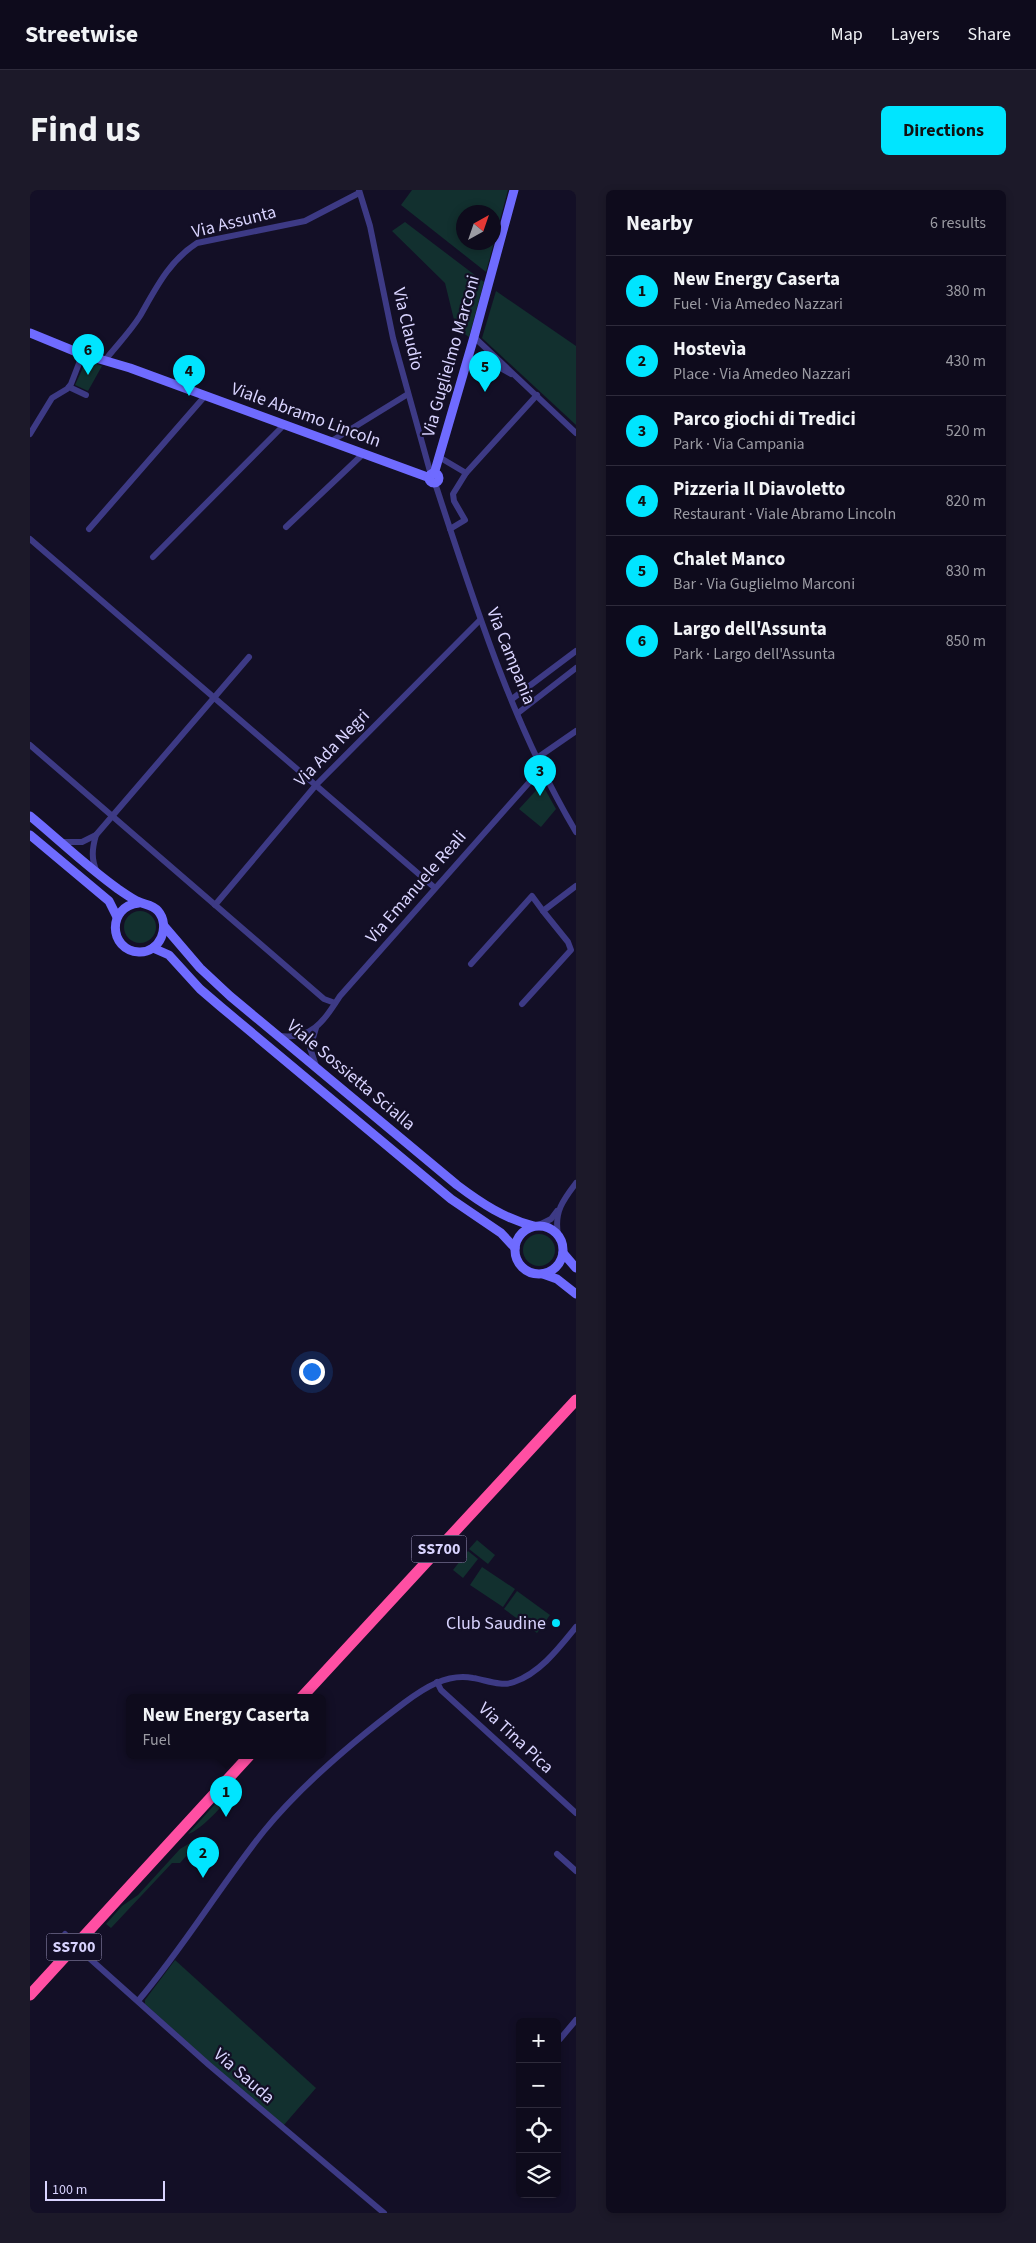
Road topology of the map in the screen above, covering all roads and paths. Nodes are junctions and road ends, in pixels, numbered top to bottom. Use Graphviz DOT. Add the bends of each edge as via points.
graph roads {
  1 [pos="514,190"];
  2 [pos="359,191"];
  3 [pos="30,333"];
  4 [pos="474,337"];
  5 [pos="83,354"];
  6 [pos="106,359"];
  7 [pos="465,369"];
  8 [pos="520,379"];
  9 [pos="69,387"];
  10 [pos="408,394"];
  11 [pos="86,395"];
  12 [pos="536,395"];
  13 [pos="205,396"];
  14 [pos="284,425"];
  15 [pos="576,433"];
  16 [pos="30,434"];
  17 [pos="330,442"];
  18 [pos="363,454"];
  19 [pos="439,457"];
  20 [pos="466,473"];
  21 [pos="432,477"];
  22 [pos="286,527"];
  23 [pos="89,528"];
  24 [pos="450,529"];
  25 [pos="30,539"];
  26 [pos="153,556"];
  27 [pos="480,620"];
  28 [pos="576,651"];
  29 [pos="249,657"];
  30 [pos="576,668"];
  31 [pos="214,698"];
  32 [pos="512,699"];
  33 [pos="518,713"];
  34 [pos="576,731"];
  35 [pos="30,745"];
  36 [pos="537,758"];
  37 [pos="541,769"];
  38 [pos="316,785"];
  39 [pos="30,816"];
  40 [pos="113,816"];
  41 [pos="576,832"];
  42 [pos="30,835"];
  43 [pos="96,835"];
  44 [pos="61,842"];
  45 [pos="97,872"];
  46 [pos="576,886"];
  47 [pos="434,888"];
  48 [pos="139,903"];
  49 [pos="215,905"];
  50 [pos="543,910"];
  51 [pos="117,917"];
  52 [pos="164,926"];
  53 [pos="153,948"];
  54 [pos="471,964"];
  55 [pos="335,1003"];
  56 [pos="522,1004"];
  57 [pos="317,1027"];
  58 [pos="279,1036"];
  59 [pos="316,1067"];
  60 [pos="576,1183"];
  61 [pos="557,1211"];
  62 [pos="537,1225"];
  63 [pos="558,1234"];
  64 [pos="515,1248"];
  65 [pos="563,1253"];
  66 [pos="576,1268"];
  67 [pos="543,1274"];
  68 [pos="576,1294"];
  69 [pos="576,1400"];
  70 [pos="576,1627"];
  71 [pos="437,1682"];
  72 [pos="306,1694"];
  73 [pos="246,1759"];
  74 [pos="576,1814"];
  75 [pos="557,1854"];
  76 [pos="576,1871"];
  77 [pos="66,1934"];
  78 [pos="30,1995"];
  79 [pos="138,2001"];
  80 [pos="576,2020"];
  81 [pos="561,2037"];
  82 [pos="384,2213"];
  1 -- 4 [label="street, Via Guglielmo Marconi"];
  2 -- 6 [label="street, Via Assunta" via="305,221 198,243 182,253 153,291 139,318"];
  2 -- 10 [label="street, Via Claudio"];
  3 -- 5 [label="street, Viale Abramo Lincoln"];
  4 -- 7 [label="street, Via Guglielmo Marconi"];
  4 -- 8 [label="street"];
  5 -- 6 [label="street, Viale Abramo Lincoln"];
  5 -- 9 [label="street"];
  6 -- 13 [label="street, Viale Abramo Lincoln"];
  7 -- 8 [label="street" via="474,362 484,361"];
  7 -- 19 [label="street, Via Guglielmo Marconi"];
  8 -- 12 [label="street"];
  9 -- 11 [label="street"];
  9 -- 16 [label="street" via="52,398"];
  10 -- 17 [label="street"];
  10 -- 21 [label="street, Via Claudio"];
  12 -- 15 [label="street"];
  12 -- 20 [label="street"];
  13 -- 14 [label="street, Viale Abramo Lincoln"];
  13 -- 23 [label="street"];
  14 -- 17 [label="street, Viale Abramo Lincoln"];
  14 -- 26 [label="street"];
  17 -- 18 [label="street, Viale Abramo Lincoln"];
  18 -- 21 [label="street, Viale Abramo Lincoln"];
  18 -- 22 [label="street"];
  19 -- 20 [label="street"];
  19 -- 21 [label="street, Via Guglielmo Marconi"];
  20 -- 24 [label="street" via="453,494 465,520"];
  21 -- 24 [label="street, Via Campania"];
  24 -- 27 [label="street, Via Campania"];
  25 -- 31 [label="street"];
  27 -- 32 [label="street, Via Campania"];
  27 -- 38 [label="street, Via Ada Negri"];
  28 -- 32 [label="street"];
  29 -- 31 [label="street"];
  30 -- 33 [label="street"];
  31 -- 38 [label="street"];
  31 -- 40 [label="street"];
  32 -- 33 [label="street, Via Campania"];
  33 -- 36 [label="street, Via Campania"];
  34 -- 36 [label="street"];
  35 -- 40 [label="street"];
  36 -- 37 [label="street, Via Campania"];
  37 -- 41 [label="street, Via Campania"];
  37 -- 47 [label="street, Via Emanuele Reali"];
  38 -- 47 [label="street"];
  38 -- 49 [label="street, Via Ada Negri"];
  39 -- 44 [label="street, Viale Sossietta Scialla"];
  40 -- 43 [label="street"];
  40 -- 49 [label="street"];
  42 -- 51 [label="street" via="104,897"];
  43 -- 44 [label="street" via="82,842"];
  43 -- 45 [label="street" via="92,851"];
  44 -- 45 [label="street, Viale Sossietta Scialla"];
  45 -- 48 [label="street, Viale Sossietta Scialla"];
  46 -- 50 [label="street"];
  47 -- 55 [label="street, Via Emanuele Reali"];
  48 -- 51 [label="street" via="126,907"];
  48 -- 52 [label="street, Viale Sossietta Scialla" via="158,911"];
  49 -- 55 [label="street" via="324,999"];
  50 -- 54 [label="street" via="532,896"];
  50 -- 56 [label="street" via="571,950"];
  51 -- 53 [label="street" via="116,935 124,946 138,952"];
  52 -- 53 [label="street" via="160,940"];
  52 -- 58 [label="street, Viale Sossietta Scialla" via="211,979"];
  53 -- 64 [label="street, Viale Sossietta Scialla" via="169,955 220,1007 451,1199 501,1233"];
  55 -- 57 [label="street, Via Emanuele Reali"];
  57 -- 58 [label="street, Via Emanuele Reali" via="298,1037"];
  57 -- 59 [label="street, Via Emanuele Reali" via="310,1048"];
  58 -- 59 [label="street, Viale Sossietta Scialla"];
  59 -- 62 [label="street, Viale Sossietta Scialla" via="472,1196 511,1219"];
  60 -- 61 [label="street"];
  61 -- 62 [label="street" via="551,1219"];
  61 -- 63 [label="street"];
  62 -- 63 [label="street, Viale Sossietta Scialla" via="549,1227"];
  62 -- 64 [label="street" via="522,1232"];
  63 -- 65 [label="street"];
  64 -- 67 [label="street, Viale Sossietta Scialla" via="518,1262 524,1269"];
  65 -- 66 [label="street"];
  65 -- 67 [label="street" via="556,1267"];
  67 -- 68 [label="street, Viale Sossietta Scialla" via="557,1279"];
  69 -- 72 [label="highway, SS700"];
  70 -- 71 [label="street" via="553,1655 529,1675 512,1683 470,1678"];
  71 -- 74 [label="street, Via Tina Pica"];
  71 -- 79 [label="street" via="404,1703 309,1782 264,1831"];
  73 -- 78 [label="highway, SS700"];
  75 -- 76 [label="street"];
  77 -- 79 [label="street, Via Sauda, bridge"];
  79 -- 82 [label="street, Via Sauda"];
  80 -- 81 [label="street"];
}
